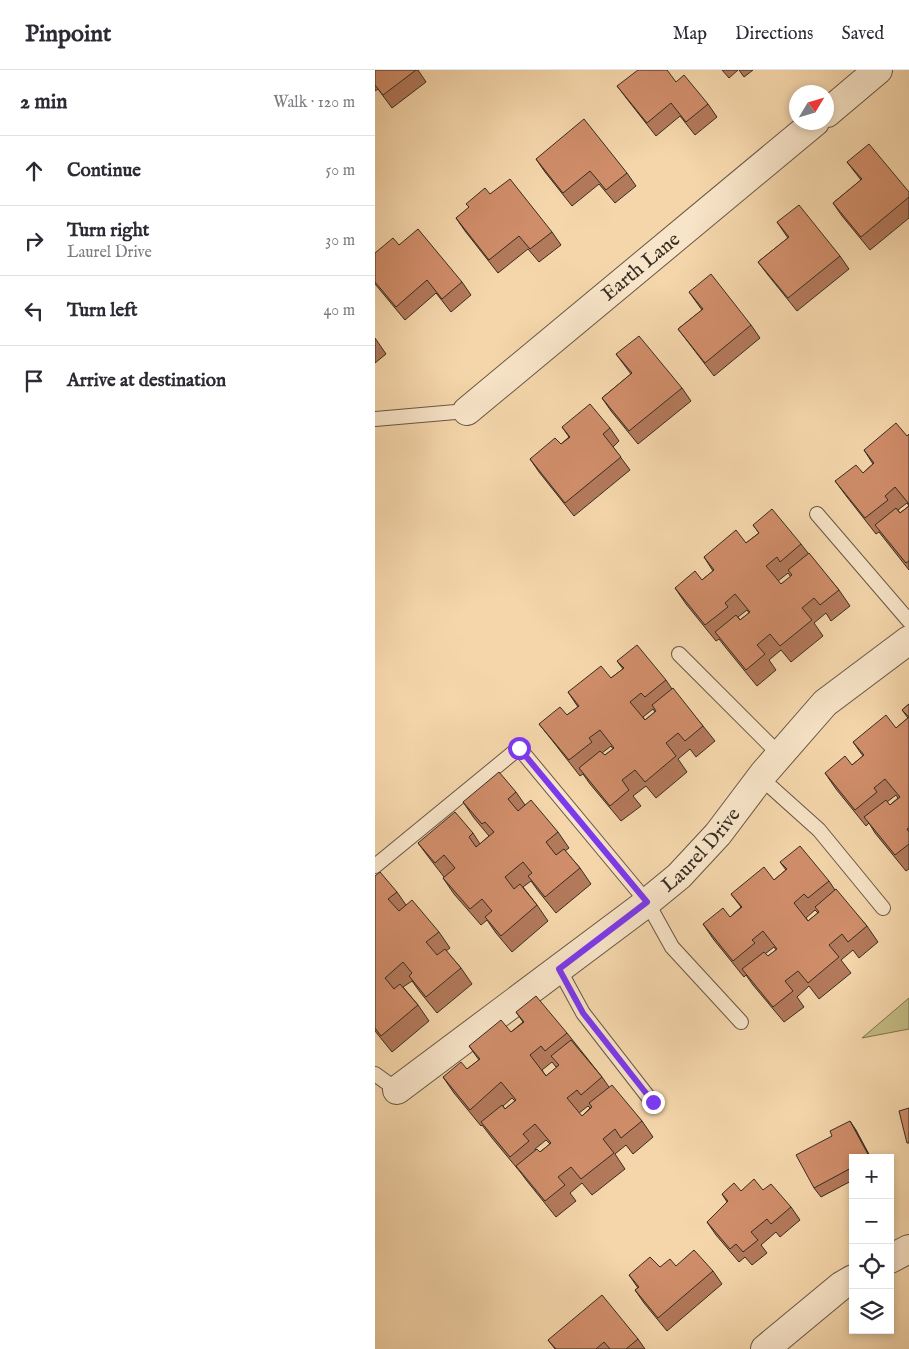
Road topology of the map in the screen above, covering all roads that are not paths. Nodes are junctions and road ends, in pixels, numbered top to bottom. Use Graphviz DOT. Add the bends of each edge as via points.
graph roads {
  1 [pos="878,70"];
  2 [pos="834,107"];
  3 [pos="805,130"];
  4 [pos="467,411"];
  5 [pos="375,420"];
  6 [pos="817,514"];
  7 [pos="909,621"];
  8 [pos="909,640"];
  9 [pos="679,654"];
  10 [pos="780,755"];
  11 [pos="761,778"];
  12 [pos="375,866"];
  13 [pos="647,902"];
  14 [pos="883,908"];
  15 [pos="559,969"];
  16 [pos="741,1022"];
  17 [pos="375,1074"];
  18 [pos="397,1090"];
  19 [pos="653,1102"];
  20 [pos="909,1249"];
  21 [pos="894,1257"];
  22 [pos="849,1281"];
  23 [pos="765,1349"];
  1 -- 2 [label="street"];
  3 -- 4 [label="street, Earth Lane"];
  4 -- 5 [label="lane"];
  6 -- 7 [label="lane"];
  8 -- 10 [label="street, Laurel Drive" via="825,703"];
  9 -- 10 [label="lane"];
  10 -- 11 [label="street, Laurel Drive"];
  11 -- 13 [label="street, Laurel Drive" via="718,834 679,876"];
  11 -- 14 [label="lane" via="819,830"];
  12 -- 13 [label="lane" via="519,748"];
  13 -- 15 [label="street, Laurel Drive"];
  13 -- 16 [label="lane" via="672,947"];
  15 -- 18 [label="street, Laurel Drive"];
  15 -- 19 [label="lane" via="583,1013"];
  17 -- 18 [label="lane"];
  20 -- 21 [label="street"];
  22 -- 23 [label="street"];
}
